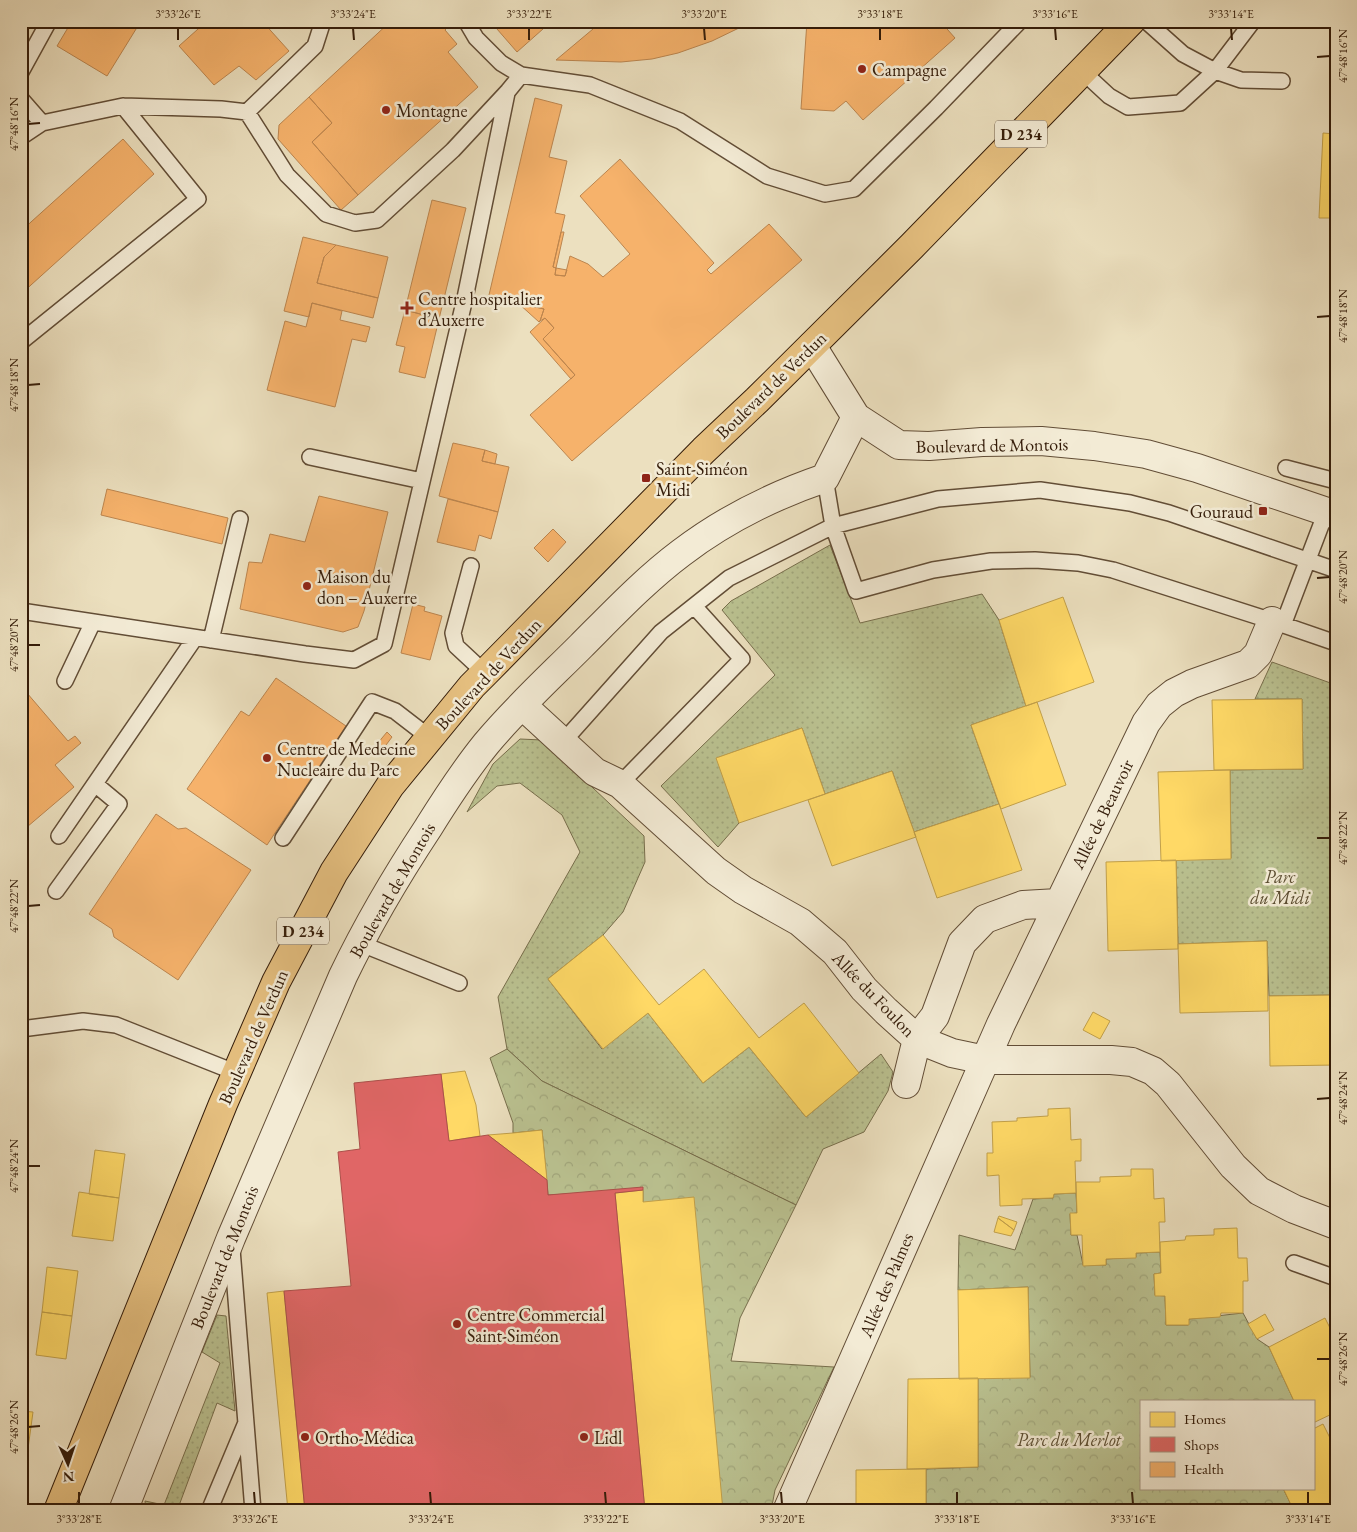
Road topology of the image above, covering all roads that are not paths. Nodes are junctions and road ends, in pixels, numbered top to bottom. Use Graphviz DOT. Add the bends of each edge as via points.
graph roads {
  1 [pos="49,21"];
  2 [pos="323,21"];
  3 [pos="466,21"];
  4 [pos="1020,21"];
  5 [pos="1131,21"];
  6 [pos="1146,21"];
  7 [pos="1253,21"];
  8 [pos="1006,29"];
  9 [pos="1216,71"];
  10 [pos="21,72"];
  11 [pos="1082,72"];
  12 [pos="521,75"];
  13 [pos="1282,81"];
  14 [pos="508,91"];
  15 [pos="21,100"];
  16 [pos="123,106"];
  17 [pos="247,112"];
  18 [pos="42,123"];
  19 [pos="21,136"];
  20 [pos="22,341"];
  21 [pos="812,346"];
  22 [pos="856,417"];
  23 [pos="310,457"];
  24 [pos="1286,468"];
  25 [pos="825,478"];
  26 [pos="422,481"];
  27 [pos="1336,481"];
  28 [pos="1331,513"];
  29 [pos="240,519"];
  30 [pos="833,526"];
  31 [pos="1307,560"];
  32 [pos="471,566"];
  33 [pos="1336,570"];
  34 [pos="694,606"];
  35 [pos="21,611"];
  36 [pos="93,622"];
  37 [pos="1278,623"];
  38 [pos="195,638"];
  39 [pos="211,640"];
  40 [pos="1336,643"];
  41 [pos="485,673"];
  42 [pos="65,682"];
  43 [pos="522,705"];
  44 [pos="430,738"];
  45 [pos="562,743"];
  46 [pos="95,784"];
  47 [pos="620,784"];
  48 [pos="59,836"];
  49 [pos="283,838"];
  50 [pos="56,891"];
  51 [pos="1058,903"];
  52 [pos="359,943"];
  53 [pos="459,983"];
  54 [pos="21,1029"];
  55 [pos="917,1039"];
  56 [pos="985,1060"];
  57 [pos="237,1073"];
  58 [pos="906,1084"];
  59 [pos="1336,1225"];
  60 [pos="231,1238"];
  61 [pos="1294,1263"];
  62 [pos="1336,1278"];
  63 [pos="246,1422"];
  64 [pos="58,1511"];
  65 [pos="122,1511"];
  66 [pos="209,1511"];
  67 [pos="253,1511"];
  68 [pos="787,1511"];
  1 -- 10 [label="lane"];
  2 -- 17 [label="lane" via="316,46"];
  3 -- 12 [label="lane" via="476,38 501,64"];
  4 -- 8 [label="lane"];
  5 -- 11 [label="main road, Boulevard de Verdun / D 234"];
  6 -- 9 [label="lane" via="1183,54"];
  7 -- 9 [label="lane"];
  8 -- 12 [label="lane" via="936,108 854,189 825,194 767,176 680,121 590,85"];
  9 -- 11 [label="lane" via="1180,103 1128,108"];
  9 -- 13 [label="lane" via="1241,80"];
  11 -- 21 [label="main road, Boulevard de Verdun / D 234"];
  12 -- 14 [label="lane"];
  14 -- 17 [label="lane" via="453,150 377,220 355,223 326,214 286,175"];
  14 -- 26 [label="lane" via="465,298"];
  15 -- 18 [label="lane"];
  16 -- 17 [label="lane"];
  16 -- 18 [label="lane"];
  16 -- 20 [label="lane" via="198,199"];
  18 -- 19 [label="lane"];
  21 -- 22 [label="street, Boulevard de Montois"];
  21 -- 41 [label="main road, Boulevard de Verdun / D 234"];
  22 -- 25 [label="street"];
  22 -- 28 [label="street, Boulevard de Montois" via="899,446 1041,441 1146,454"];
  23 -- 26 [label="lane"];
  24 -- 27 [label="lane"];
  25 -- 30 [label="lane"];
  25 -- 43 [label="street, Boulevard de Montois" via="731,520 681,553 638,589"];
  26 -- 39 [label="lane" via="384,644 354,660"];
  28 -- 31 [label="lane"];
  29 -- 39 [label="lane"];
  30 -- 31 [label="lane" via="938,499 1040,490 1130,503 1169,513"];
  30 -- 34 [label="lane" via="729,578"];
  30 -- 37 [label="lane" via="856,591 933,570 981,563 1035,560 1078,563 1113,570"];
  31 -- 33 [label="lane"];
  31 -- 37 [label="lane"];
  32 -- 41 [label="lane" via="453,634 456,646"];
  34 -- 45 [label="lane" via="661,632"];
  34 -- 47 [label="lane" via="742,659"];
  35 -- 36 [label="lane"];
  36 -- 38 [label="lane"];
  36 -- 42 [label="lane"];
  37 -- 40 [label="lane"];
  37 -- 51 [label="street, Allée de Beauvoir" via="1248,664 1192,684 1159,705 1146,723"];
  38 -- 39 [label="lane"];
  38 -- 46 [label="lane"];
  41 -- 44 [label="main road, Boulevard de Verdun / D 234"];
  43 -- 45 [label="street, Allée du Foulon"];
  43 -- 52 [label="street, Boulevard de Montois" via="487,743 448,798"];
  44 -- 49 [label="lane" via="395,711 372,702"];
  44 -- 57 [label="main road, Boulevard de Verdun / D 234" via="390,786 334,872 276,982"];
  45 -- 47 [label="street, Allée du Foulon" via="595,772"];
  46 -- 48 [label="lane"];
  46 -- 50 [label="lane" via="119,804"];
  47 -- 55 [label="street, Allée du Foulon" via="716,871 800,922 835,952 886,1011"];
  51 -- 55 [label="street" via="1023,905 985,919 962,943 935,1016"];
  51 -- 56 [label="street, Allée de Beauvoir"];
  52 -- 53 [label="lane"];
  52 -- 60 [label="street, Boulevard de Montois"];
  54 -- 57 [label="lane" via="84,1021 116,1024"];
  55 -- 56 [label="street, Allée du Foulon" via="952,1053"];
  55 -- 58 [label="street"];
  56 -- 59 [label="street, Allée du Foulon" via="1112,1060 1132,1062 1153,1070 1168,1084 1233,1166 1259,1191 1294,1210"];
  56 -- 68 [label="street, Allée des Palmes"];
  57 -- 64 [label="main road, Boulevard de Verdun / D 234"];
  60 -- 63 [label="lane"];
  60 -- 65 [label="street, Boulevard de Montois"];
  61 -- 62 [label="lane"];
  63 -- 66 [label="lane"];
  63 -- 67 [label="lane"];
}
